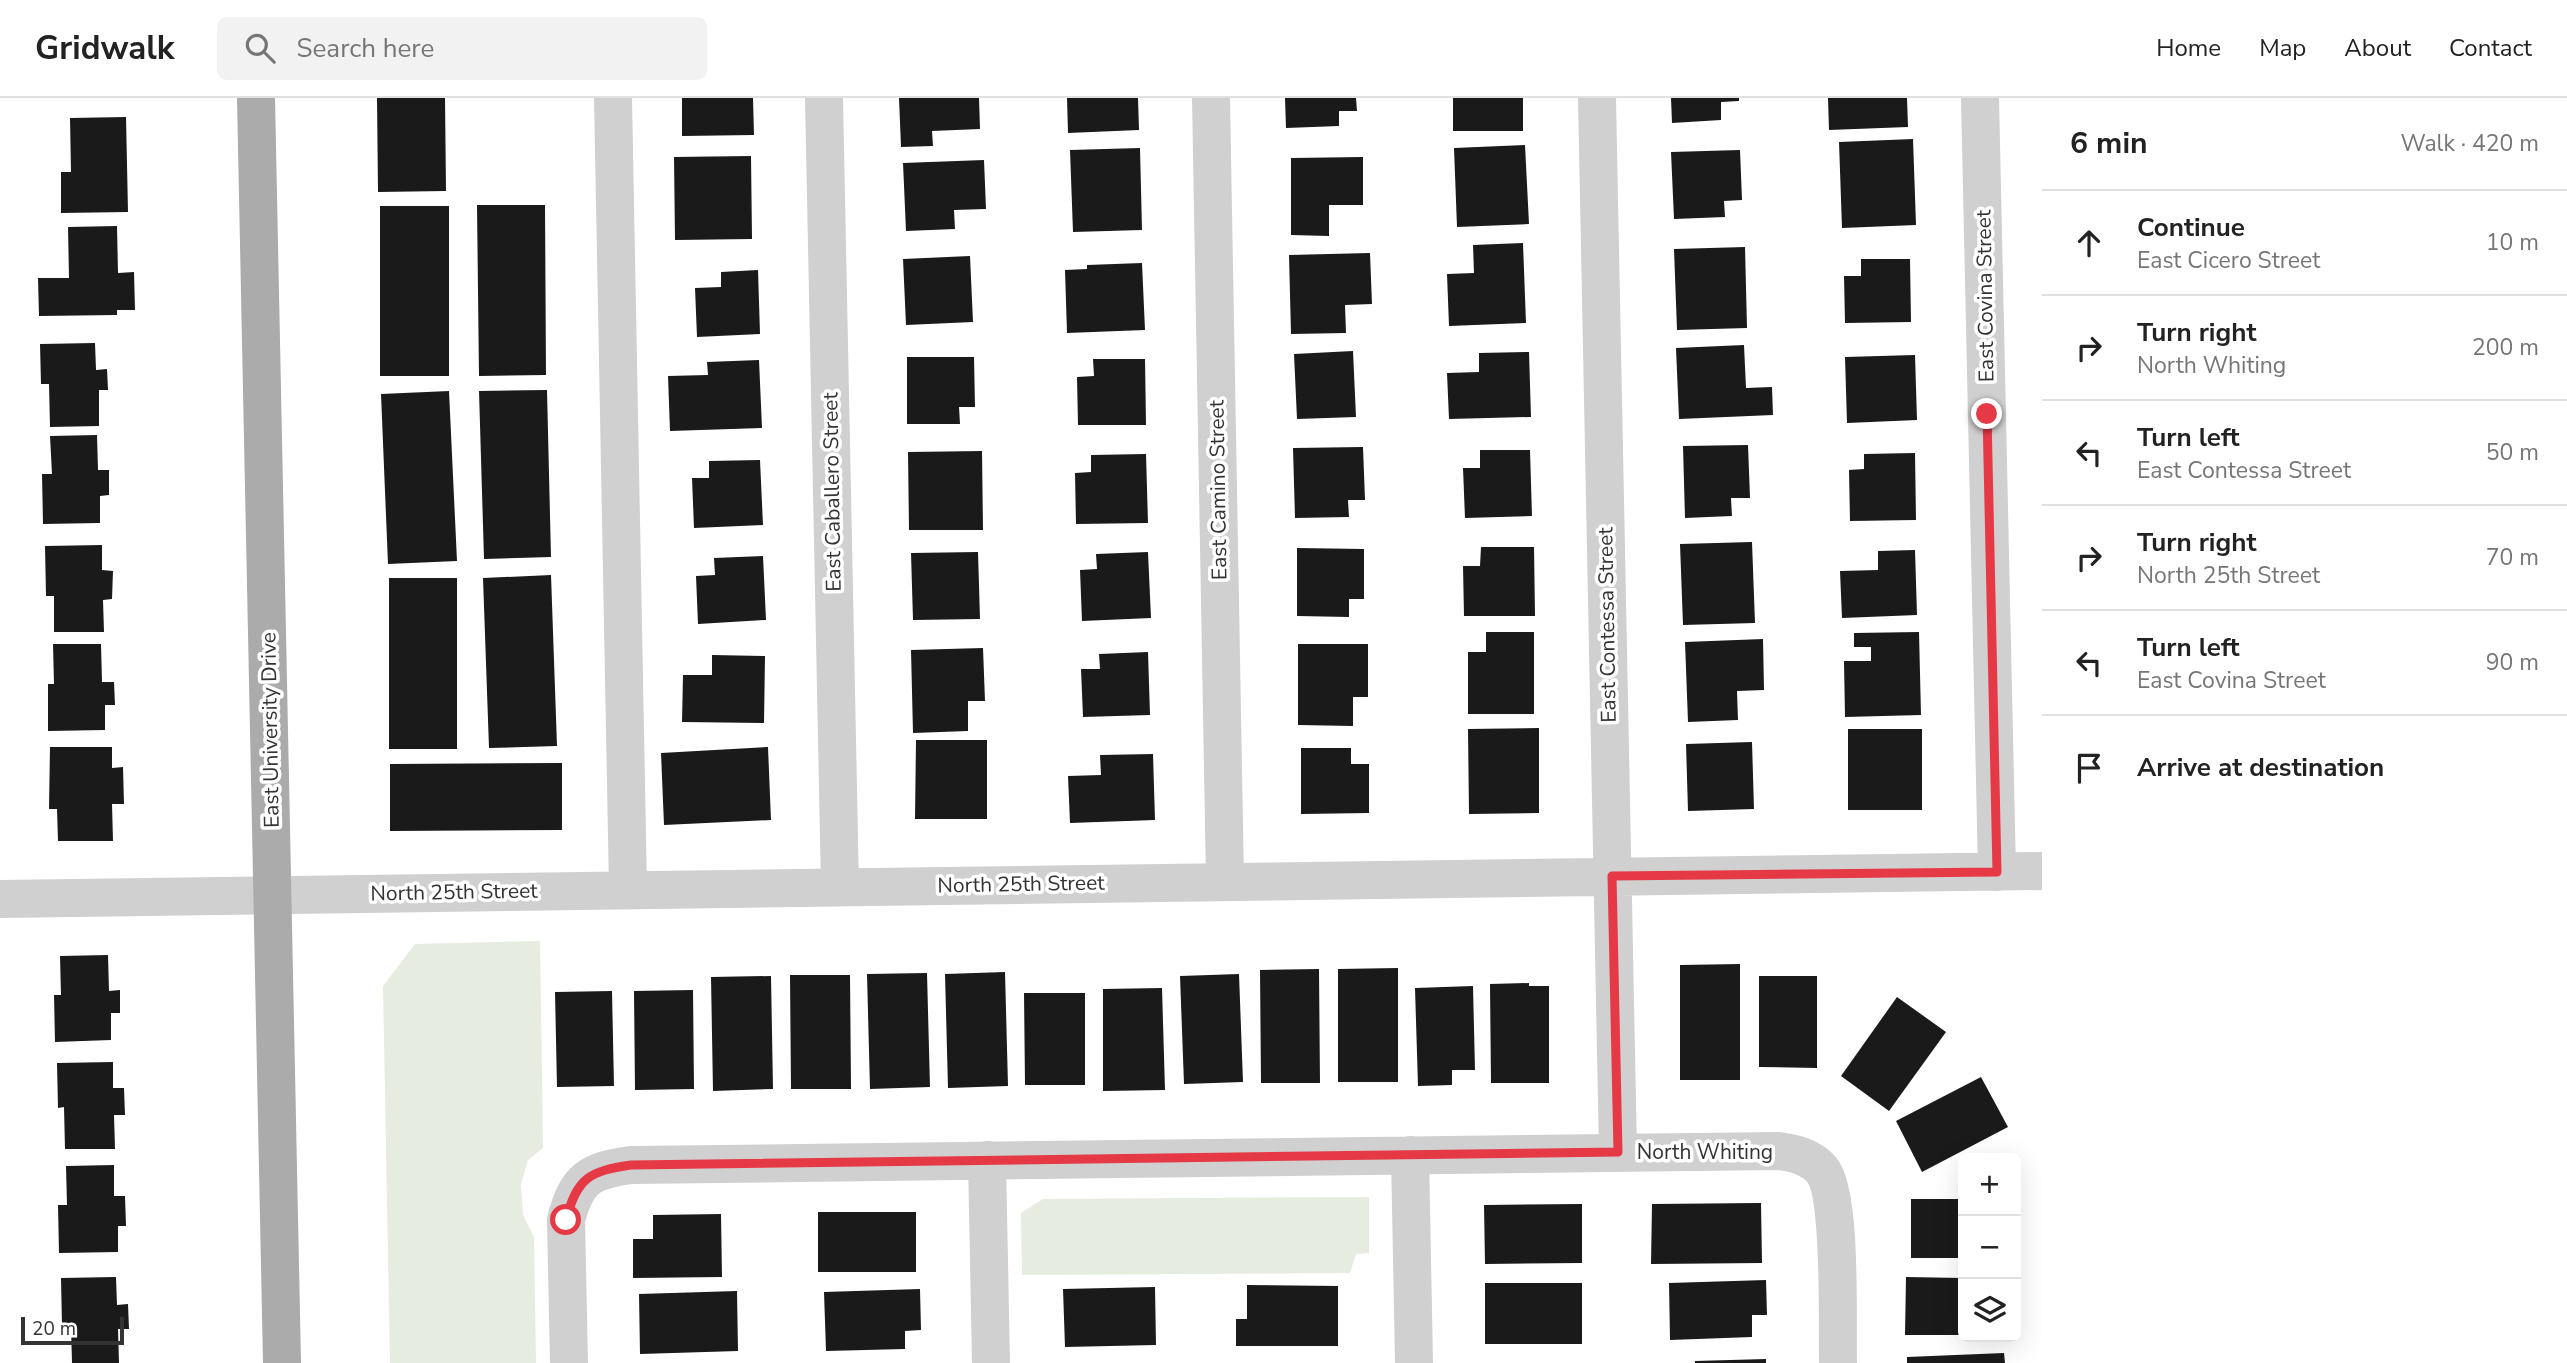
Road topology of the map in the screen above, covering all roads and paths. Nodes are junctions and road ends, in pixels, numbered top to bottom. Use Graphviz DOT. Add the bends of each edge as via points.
graph roads {
  1 [pos="256,98"];
  2 [pos="612,98"];
  3 [pos="824,98"];
  4 [pos="1211,98"];
  5 [pos="1597,98"];
  6 [pos="1980,98"];
  7 [pos="2042,871"];
  8 [pos="1997,872"];
  9 [pos="1612,876"];
  10 [pos="1225,881"];
  11 [pos="840,887"];
  12 [pos="628,889"];
  13 [pos="273,894"];
  14 [pos="0,899"];
  15 [pos="1618,1152"];
  16 [pos="1410,1155"];
  17 [pos="987,1160"];
  18 [pos="282,1363"];
  19 [pos="569,1363"];
  20 [pos="991,1363"];
  21 [pos="1414,1363"];
  22 [pos="1838,1363"];
  1 -- 13 [label="main road, East University Drive"];
  2 -- 12 [label="street"];
  3 -- 11 [label="street, East Caballero Street"];
  4 -- 10 [label="street, East Camino Street"];
  5 -- 9 [label="street, East Contessa Street"];
  6 -- 8 [label="street, East Covina Street"];
  7 -- 8 [label="street, North 25th Street"];
  8 -- 9 [label="street, North 25th Street"];
  9 -- 10 [label="street, North 25th Street"];
  9 -- 15 [label="street, East Contessa Street"];
  10 -- 11 [label="street, North 25th Street"];
  11 -- 12 [label="street, North 25th Street"];
  12 -- 13 [label="street, North 25th Street"];
  13 -- 14 [label="street, North 25th Street"];
  13 -- 18 [label="main road, East University Drive"];
  15 -- 16 [label="street, North Whiting"];
  15 -- 22 [label="street, North Whiting" via="1779,1151 1810,1160 1822,1171 1830,1185 1835,1219"];
  16 -- 17 [label="street, North Whiting"];
  16 -- 21 [label="street"];
  17 -- 19 [label="street, North Whiting" via="631,1165 603,1171 579,1184 566,1220"];
  17 -- 20 [label="street"];
}
